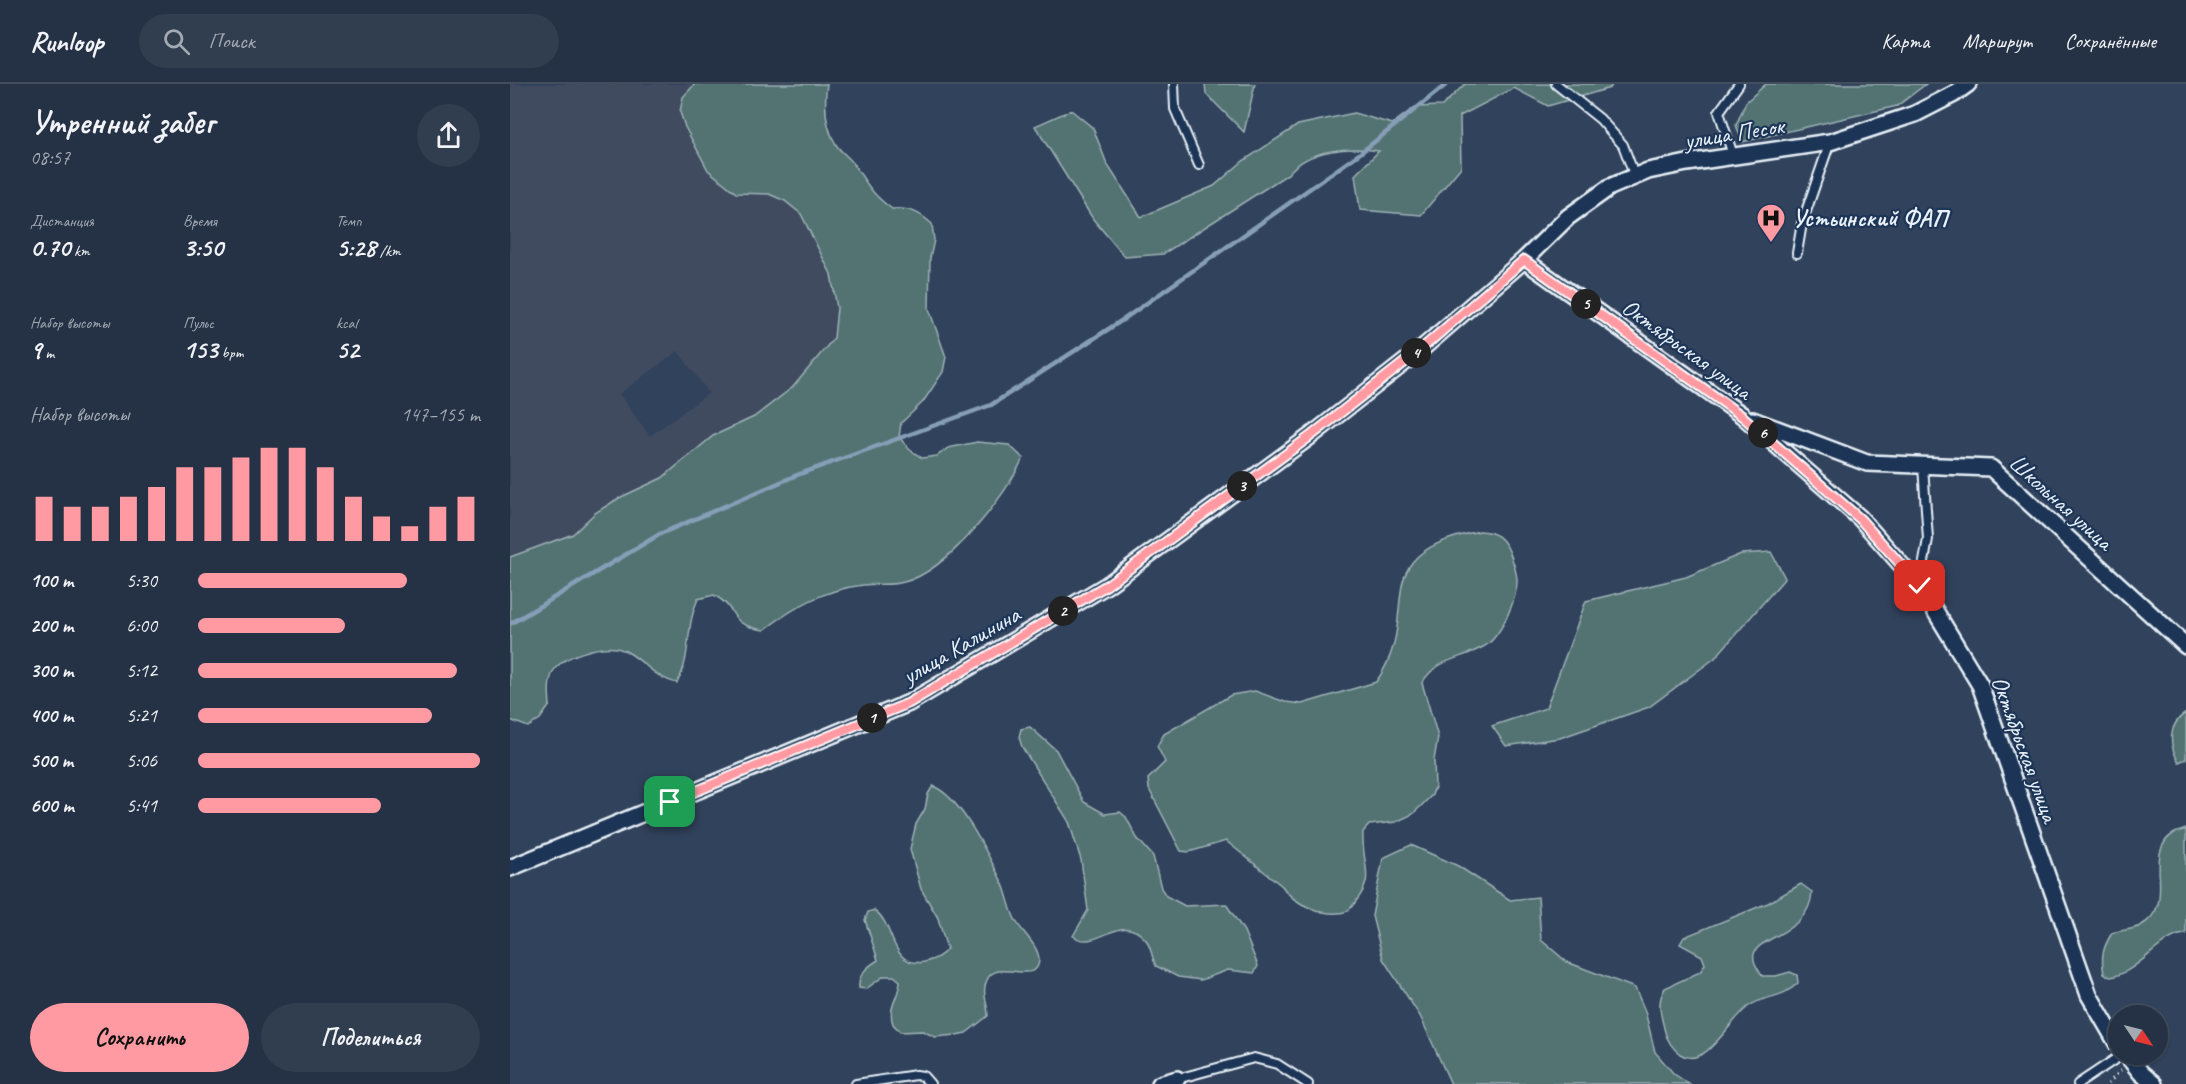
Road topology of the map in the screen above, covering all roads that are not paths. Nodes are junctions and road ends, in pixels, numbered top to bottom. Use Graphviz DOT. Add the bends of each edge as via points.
graph roads {
  1 [pos="1174,84"];
  2 [pos="1556,84"];
  3 [pos="1740,84"];
  4 [pos="1968,84"];
  5 [pos="1830,142"];
  6 [pos="1733,155"];
  7 [pos="1199,165"];
  8 [pos="1635,177"];
  9 [pos="1797,253"];
  10 [pos="1524,260"];
  11 [pos="1742,416"];
  12 [pos="1923,466"];
  13 [pos="1920,586"];
  14 [pos="2186,646"];
  15 [pos="510,868"];
  16 [pos="2108,1027"];
  17 [pos="2111,1065"];
  18 [pos="2135,1065"];
  19 [pos="1177,1079"];
  20 [pos="856,1084"];
  21 [pos="930,1084"];
  22 [pos="1160,1084"];
  23 [pos="1308,1084"];
  24 [pos="2078,1084"];
  25 [pos="2154,1084"];
  1 -- 7 [label="lane" via="1175,109"];
  2 -- 8 [label="lane" via="1600,119 1623,145"];
  3 -- 6 [label="lane" via="1719,112"];
  4 -- 5 [label="street, улица Песок" via="1915,114"];
  5 -- 6 [label="street, улица Песок"];
  5 -- 9 [label="lane" via="1802,223"];
  6 -- 8 [label="street, улица Песок" via="1648,171"];
  8 -- 10 [label="street, улица Песок" via="1610,187 1568,217"];
  10 -- 11 [label="street, Октябрьская улица"];
  10 -- 15 [label="street, улица Калинина" via="1419,351 1312,435 1107,585 909,703"];
  11 -- 12 [label="street, Школьная улица" via="1867,463"];
  11 -- 13 [label="street, Октябрьская улица" via="1860,519"];
  12 -- 13 [label="lane" via="1929,539"];
  12 -- 14 [label="street, Школьная улица" via="1991,468"];
  13 -- 16 [label="street, Октябрьская улица" via="1980,685 2090,995"];
  17 -- 24 [label="lane"];
  18 -- 25 [label="street"];
  19 -- 22 [label="street"];
  19 -- 23 [label="lane" via="1254,1058 1277,1064"];
  20 -- 21 [label="lane" via="916,1075"];
}
